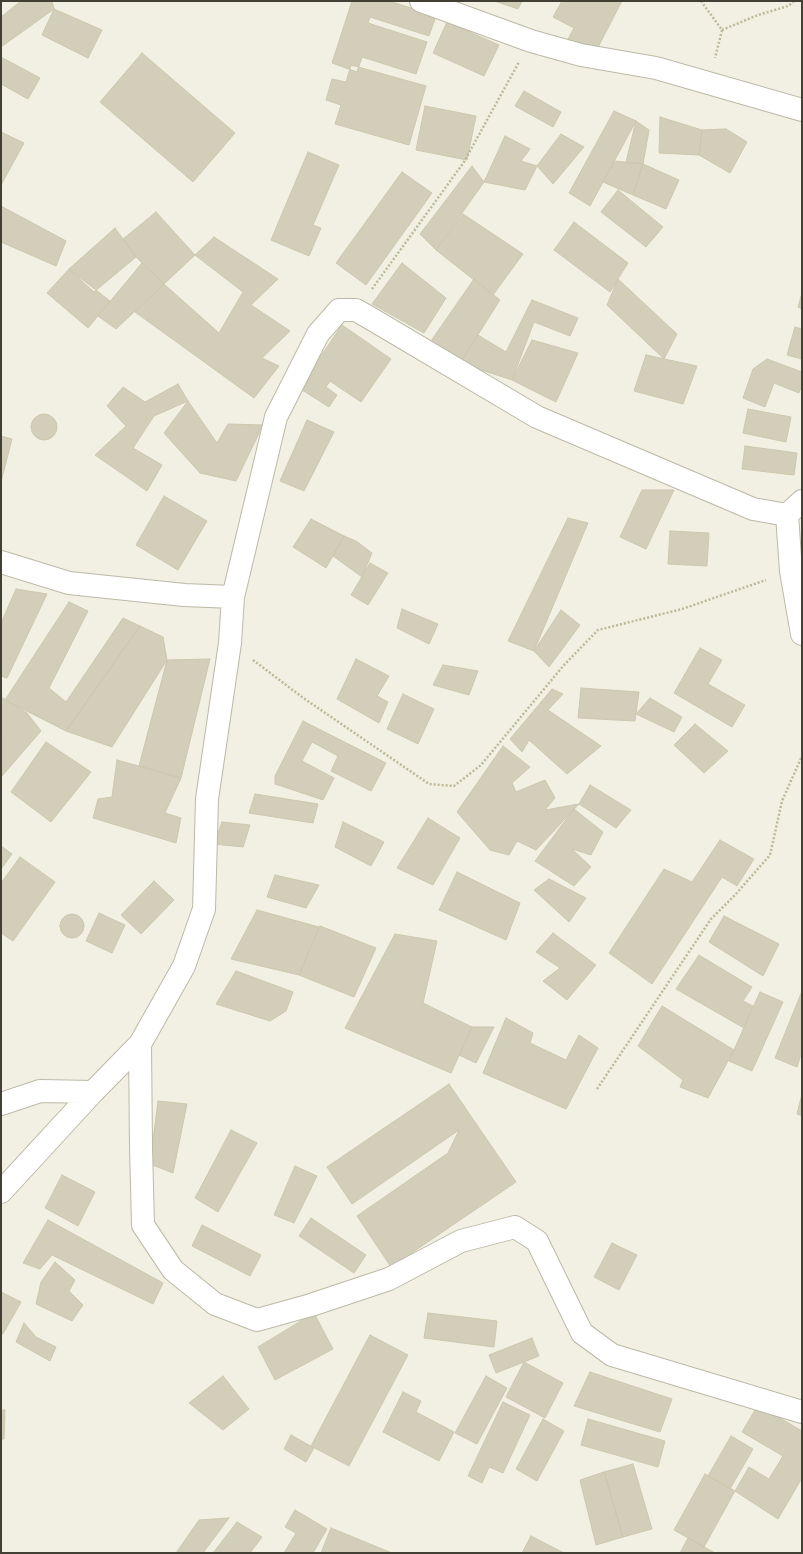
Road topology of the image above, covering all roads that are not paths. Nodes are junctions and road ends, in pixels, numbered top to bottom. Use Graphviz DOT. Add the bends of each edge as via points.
graph roads {
  1 [pos="421,1"];
  2 [pos="802,110"];
  3 [pos="795,508"];
  4 [pos="1,562"];
  5 [pos="233,596"];
  6 [pos="802,634"];
  7 [pos="140,1044"];
  8 [pos="93,1092"];
  9 [pos="1,1104"];
  10 [pos="1,1192"];
  11 [pos="802,1412"];
  1 -- 2 [label="street" via="531,41 581,55 656,68"];
  3 -- 5 [label="street" via="752,509 536,417 356,310 339,310 318,334 276,417"];
  3 -- 6 [label="street" via="791,571"];
  4 -- 5 [label="street" via="69,583 184,595"];
  5 -- 7 [label="street" via="230,643 207,799 204,909 184,966"];
  7 -- 8 [label="street"];
  7 -- 11 [label="street" via="143,1225 173,1270 215,1304 257,1320 389,1279 461,1241 515,1226 537,1242 582,1333 612,1355"];
  8 -- 9 [label="street" via="40,1091"];
  8 -- 10 [label="street"];
}
